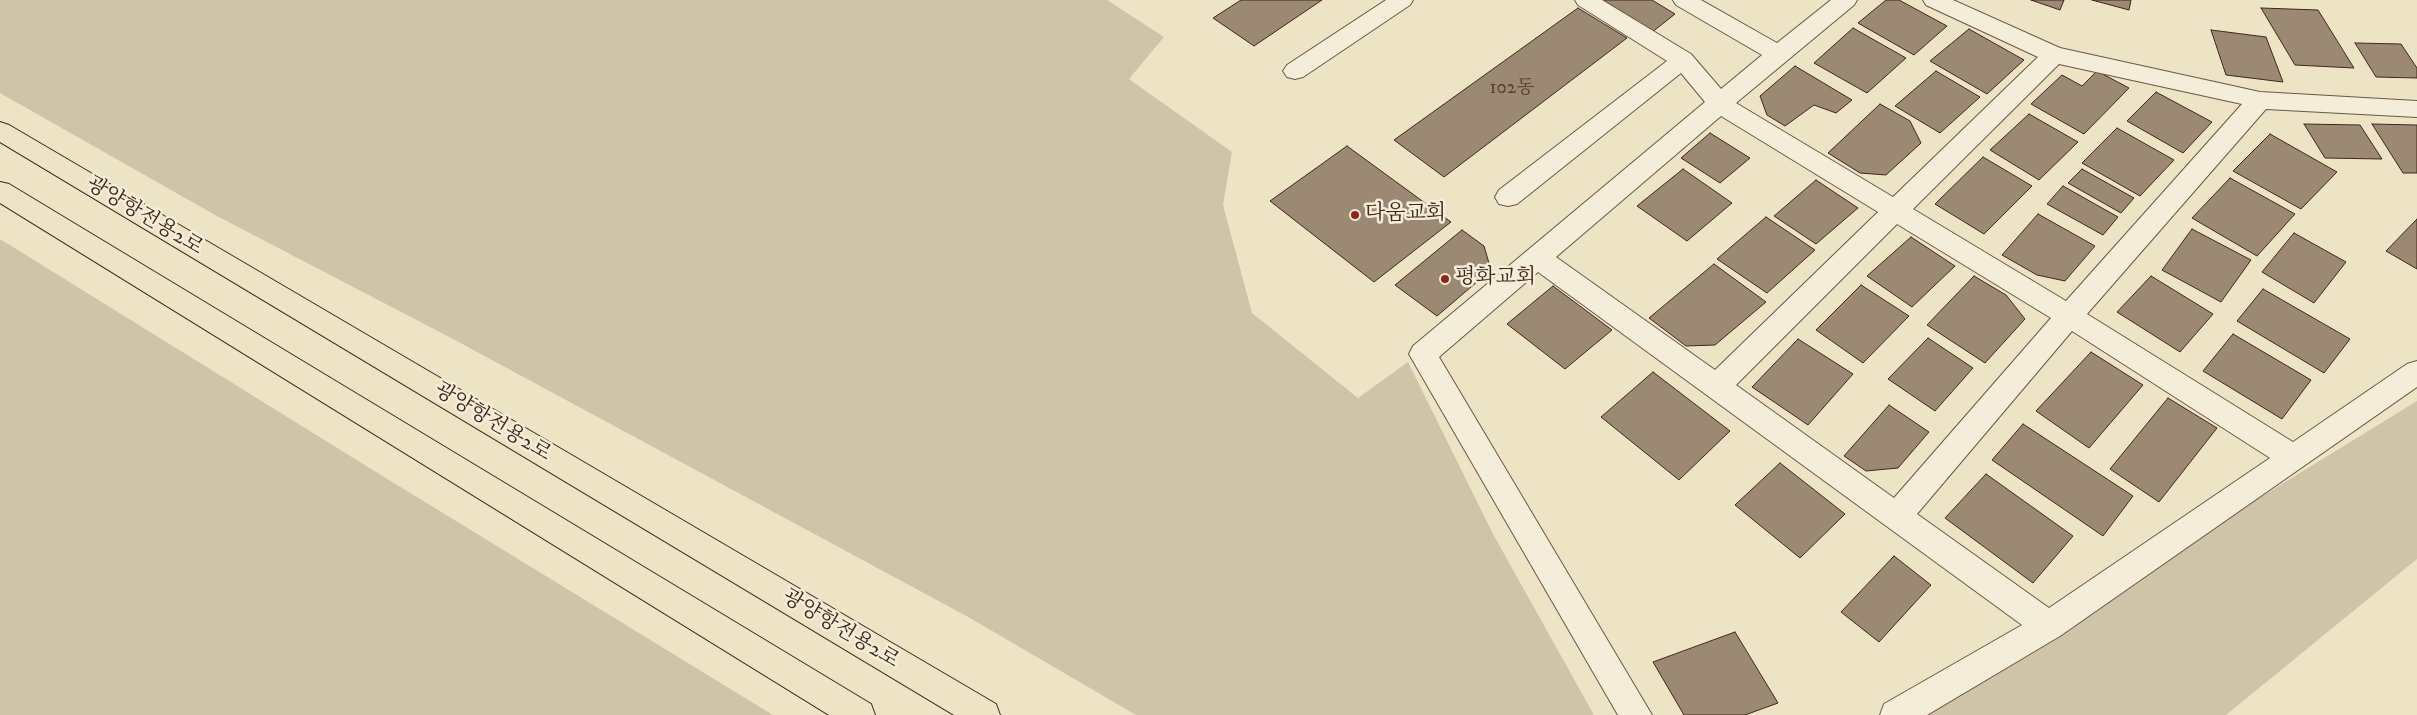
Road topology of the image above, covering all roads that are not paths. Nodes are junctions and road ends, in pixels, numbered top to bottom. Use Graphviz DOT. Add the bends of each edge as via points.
graph roads {
  1 [pos="1402,0"];
  2 [pos="1586,0"];
  3 [pos="1684,0"];
  4 [pos="1846,0"];
  5 [pos="1934,0"];
  6 [pos="1778,54"];
  7 [pos="2054,55"];
  8 [pos="1682,60"];
  9 [pos="1295,71"];
  10 [pos="2260,100"];
  11 [pos="1720,104"];
  12 [pos="2417,109"];
  13 [pos="0,131"];
  14 [pos="0,191"];
  15 [pos="1508,197"];
  16 [pos="1896,211"];
  17 [pos="1537,257"];
  18 [pos="2069,316"];
  19 [pos="2417,372"];
  20 [pos="1716,386"];
  21 [pos="2292,457"];
  22 [pos="1897,516"];
  23 [pos="2049,626"];
  24 [pos="859,715"];
  25 [pos="984,715"];
  26 [pos="1636,715"];
  27 [pos="1896,715"];
  1 -- 9 [label="street"];
  2 -- 8 [label="street"];
  3 -- 6 [label="street"];
  4 -- 6 [label="street"];
  5 -- 7 [label="street"];
  6 -- 11 [label="street"];
  7 -- 10 [label="street"];
  7 -- 16 [label="street"];
  8 -- 11 [label="street"];
  8 -- 15 [label="street"];
  10 -- 12 [label="street"];
  10 -- 18 [label="street"];
  11 -- 16 [label="street"];
  11 -- 17 [label="street"];
  13 -- 25 [label="highway, 광양항전용2로"];
  14 -- 24 [label="highway"];
  16 -- 18 [label="street"];
  16 -- 20 [label="street"];
  17 -- 20 [label="street"];
  17 -- 26 [label="street" via="1423,354"];
  18 -- 21 [label="street"];
  18 -- 22 [label="street"];
  19 -- 21 [label="street"];
  20 -- 22 [label="street"];
  21 -- 23 [label="street"];
  22 -- 23 [label="street"];
  23 -- 27 [label="street"];
}
